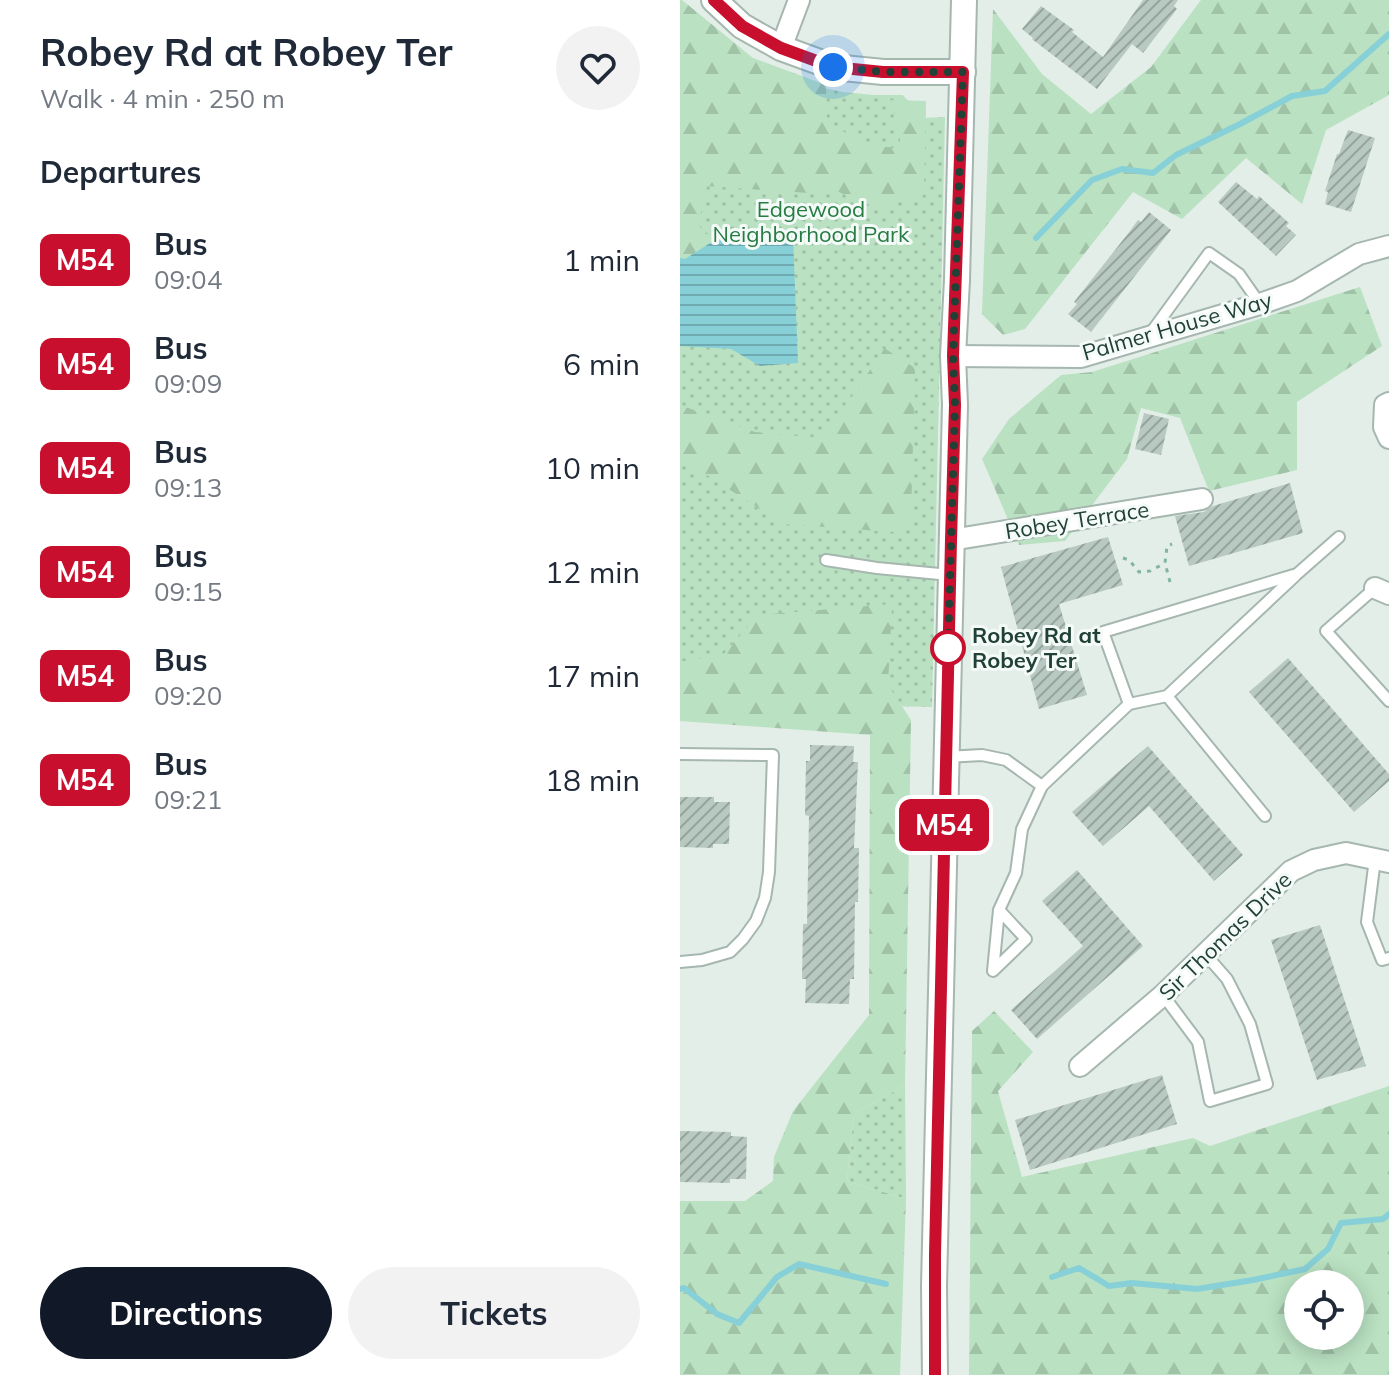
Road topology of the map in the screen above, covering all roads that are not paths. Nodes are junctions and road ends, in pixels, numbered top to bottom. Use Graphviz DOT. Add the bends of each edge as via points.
graph roads {
  1 [pos="714,0"];
  2 [pos="799,0"];
  3 [pos="964,0"];
  4 [pos="781,48"];
  5 [pos="963,72"];
  6 [pos="1389,246"];
  7 [pos="1260,304"];
  8 [pos="1148,337"];
  9 [pos="953,356"];
  10 [pos="1389,403"];
  11 [pos="1389,438"];
  12 [pos="1202,499"];
  13 [pos="1339,537"];
  14 [pos="951,540"];
  15 [pos="826,560"];
  16 [pos="1297,574"];
  17 [pos="950,575"];
  18 [pos="1382,591"];
  19 [pos="1167,696"];
  20 [pos="1389,701"];
  21 [pos="1129,704"];
  22 [pos="680,754"];
  23 [pos="946,757"];
  24 [pos="1042,786"];
  25 [pos="1265,816"];
  26 [pos="1382,860"];
  27 [pos="999,910"];
  28 [pos="1206,955"];
  29 [pos="1389,958"];
  30 [pos="680,962"];
  31 [pos="1163,995"];
  32 [pos="1080,1066"];
  33 [pos="935,1375"];
  1 -- 4 [label="street" via="742,26"];
  2 -- 4 [label="street"];
  3 -- 5 [label="street"];
  4 -- 5 [label="street" via="833,67"];
  5 -- 9 [label="street"];
  6 -- 7 [label="street, Palmer House Way" via="1359,254 1297,291"];
  7 -- 8 [label="street, Palmer House Way"];
  7 -- 8 [label="lane" via="1239,274 1209,253"];
  8 -- 9 [label="street, Palmer House Way" via="1081,357"];
  9 -- 14 [label="street"];
  10 -- 11 [label="street" via="1384,427"];
  12 -- 14 [label="street, Robey Terrace"];
  13 -- 16 [label="lane"];
  14 -- 17 [label="street"];
  15 -- 17 [label="lane"];
  16 -- 19 [label="lane"];
  16 -- 21 [label="lane" via="1103,632"];
  17 -- 23 [label="street"];
  18 -- 20 [label="lane" via="1326,631"];
  19 -- 21 [label="lane"];
  19 -- 25 [label="lane"];
  21 -- 24 [label="lane"];
  22 -- 30 [label="lane" via="773,755 769,872 756,921 730,952"];
  23 -- 24 [label="lane" via="1006,760"];
  23 -- 33 [label="street"];
  24 -- 27 [label="lane" via="1022,829 1016,873"];
  26 -- 28 [label="street, Sir Thomas Drive" via="1346,853 1291,871"];
  26 -- 29 [label="lane" via="1367,922 1382,960"];
  27 -- 27 [label="lane" via="997,925 993,971 1026,939"];
  28 -- 31 [label="street, Sir Thomas Drive"];
  28 -- 31 [label="lane" via="1227,979 1250,1024 1267,1084 1210,1101 1198,1042"];
  31 -- 32 [label="street, Sir Thomas Drive"];
}
